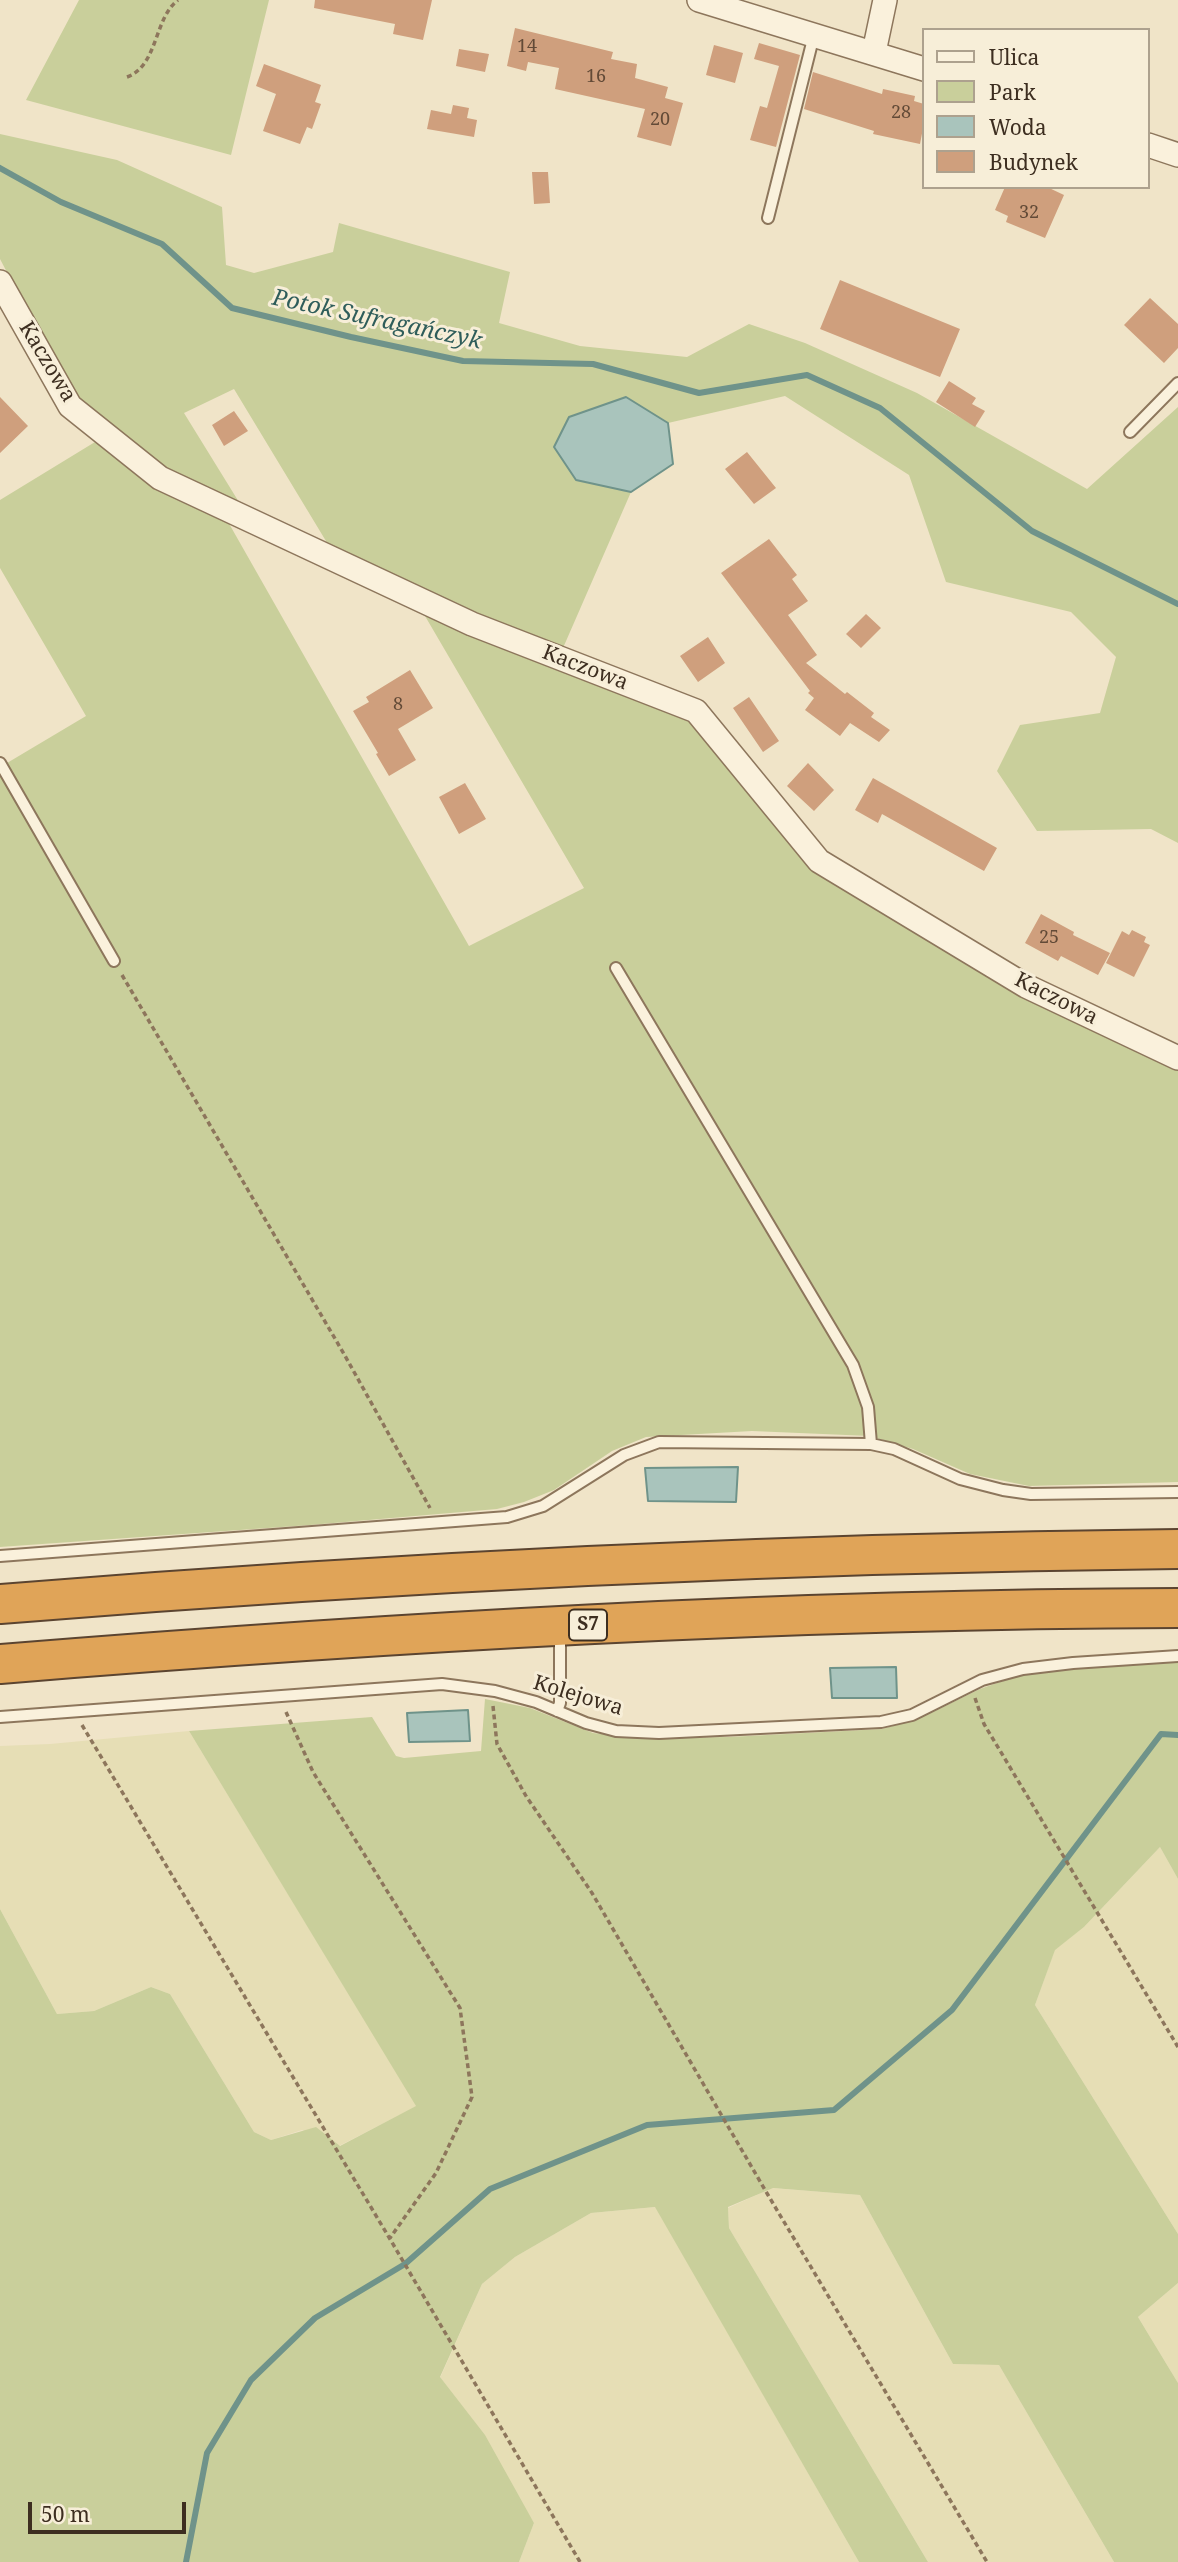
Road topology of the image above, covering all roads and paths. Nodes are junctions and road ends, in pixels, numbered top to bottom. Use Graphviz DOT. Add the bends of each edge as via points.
graph roads {
  1 [pos="178,0"];
  2 [pos="699,0"];
  3 [pos="885,0"];
  4 [pos="814,35"];
  5 [pos="874,52"];
  6 [pos="922,68"];
  7 [pos="127,77"];
  8 [pos="1150,146"];
  9 [pos="1178,155"];
  10 [pos="768,218"];
  11 [pos="0,282"];
  12 [pos="1178,383"];
  13 [pos="1130,432"];
  14 [pos="0,763"];
  15 [pos="114,961"];
  16 [pos="616,968"];
  17 [pos="1178,1058"];
  18 [pos="871,1444"];
  19 [pos="1178,1492"];
  20 [pos="438,1522"];
  21 [pos="1178,1549"];
  22 [pos="0,1556"];
  23 [pos="0,1604"];
  24 [pos="1178,1608"];
  25 [pos="559,1626"];
  26 [pos="1178,1656"];
  27 [pos="0,1664"];
  28 [pos="970,1686"];
  29 [pos="495,1691"];
  30 [pos="280,1696"];
  31 [pos="75,1711"];
  32 [pos="557,1711"];
  33 [pos="0,1717"];
  34 [pos="1178,2047"];
  35 [pos="390,2239"];
  36 [pos="580,2562"];
  37 [pos="987,2562"];
  1 -- 7 [label="path" via="139,70"];
  2 -- 4 [label="street"];
  3 -- 5 [label="street"];
  4 -- 5 [label="street"];
  4 -- 10 [label="lane"];
  5 -- 6 [label="street"];
  8 -- 9 [label="street"];
  11 -- 17 [label="street, Kaczowa" via="70,406 160,478 472,624 696,710 819,861 1026,986"];
  12 -- 13 [label="lane"];
  14 -- 15 [label="lane"];
  15 -- 20 [label="path"];
  16 -- 18 [label="lane" via="853,1365 868,1407"];
  18 -- 19 [label="lane" via="960,1479 1003,1490 1031,1494"];
  18 -- 20 [label="lane" via="659,1442 624,1455 544,1506 507,1517"];
  20 -- 22 [label="lane"];
  21 -- 23 [label="highway" via="872,1554 555,1567"];
  24 -- 25 [label="highway, S7"];
  25 -- 27 [label="highway, S7"];
  25 -- 32 [label="lane"];
  26 -- 28 [label="lane, Kolejowa" via="1023,1669"];
  28 -- 32 [label="lane, Kolejowa" via="912,1715 881,1722 615,1731"];
  28 -- 34 [label="path" via="984,1724"];
  29 -- 30 [label="lane, Kolejowa" via="442,1684"];
  29 -- 32 [label="lane, Kolejowa"];
  29 -- 37 [label="path" via="496,1744 592,1893"];
  30 -- 31 [label="lane, Kolejowa"];
  30 -- 35 [label="path" via="313,1772 460,2008 472,2097 436,2173"];
  31 -- 33 [label="lane, Kolejowa"];
  31 -- 35 [label="path"];
  35 -- 36 [label="path"];
}
